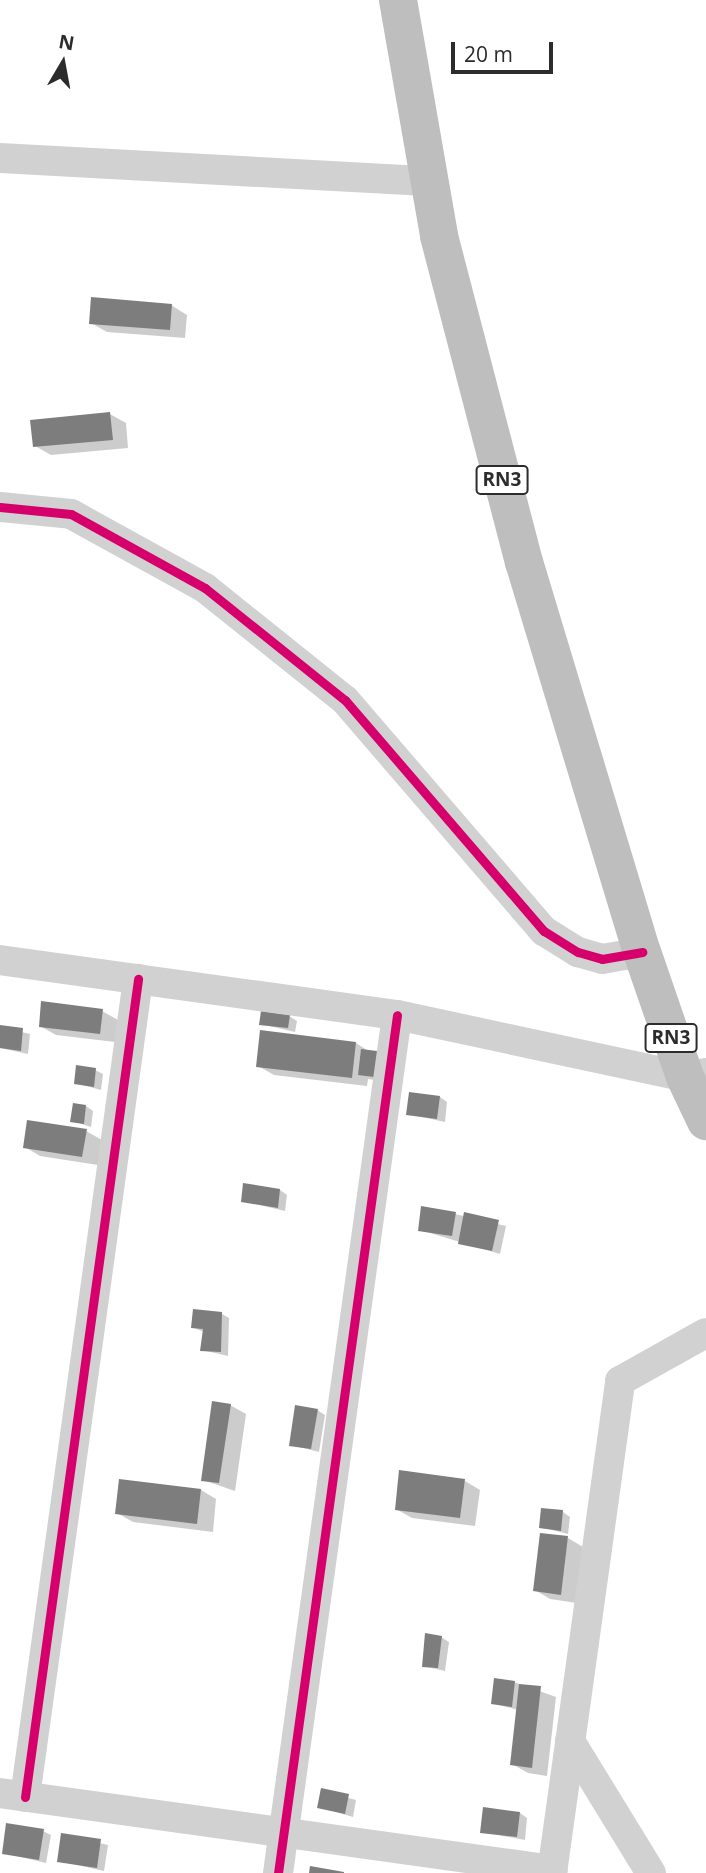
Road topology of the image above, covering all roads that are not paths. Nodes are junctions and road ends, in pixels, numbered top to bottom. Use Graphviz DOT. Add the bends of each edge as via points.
graph roads {
  1 [pos="398,0"];
  2 [pos="0,158"];
  3 [pos="430,181"];
  4 [pos="0,508"];
  5 [pos="642,952"];
  6 [pos="0,960"];
  7 [pos="138,979"];
  8 [pos="397,1015"];
  9 [pos="695,1075"];
  10 [pos="706,1121"];
  11 [pos="706,1333"];
  12 [pos="570,1741"];
  13 [pos="12,1795"];
  14 [pos="284,1833"];
  15 [pos="552,1872"];
  16 [pos="278,1873"];
  17 [pos="651,1873"];
  1 -- 3 [label="highway, RN3"];
  2 -- 3 [label="street"];
  3 -- 5 [label="highway, RN3" via="439,236 524,562"];
  4 -- 5 [label="street" via="71,514 205,588 345,700 544,931 578,952 602,959"];
  5 -- 9 [label="highway, RN3"];
  6 -- 7 [label="street"];
  7 -- 8 [label="street"];
  7 -- 13 [label="street"];
  8 -- 9 [label="street"];
  8 -- 14 [label="street"];
  9 -- 10 [label="highway, RN3"];
  11 -- 12 [label="street" via="620,1381"];
  12 -- 15 [label="street"];
  12 -- 17 [label="street"];
  13 -- 14 [label="street"];
  14 -- 15 [label="street"];
  14 -- 16 [label="street"];
}
